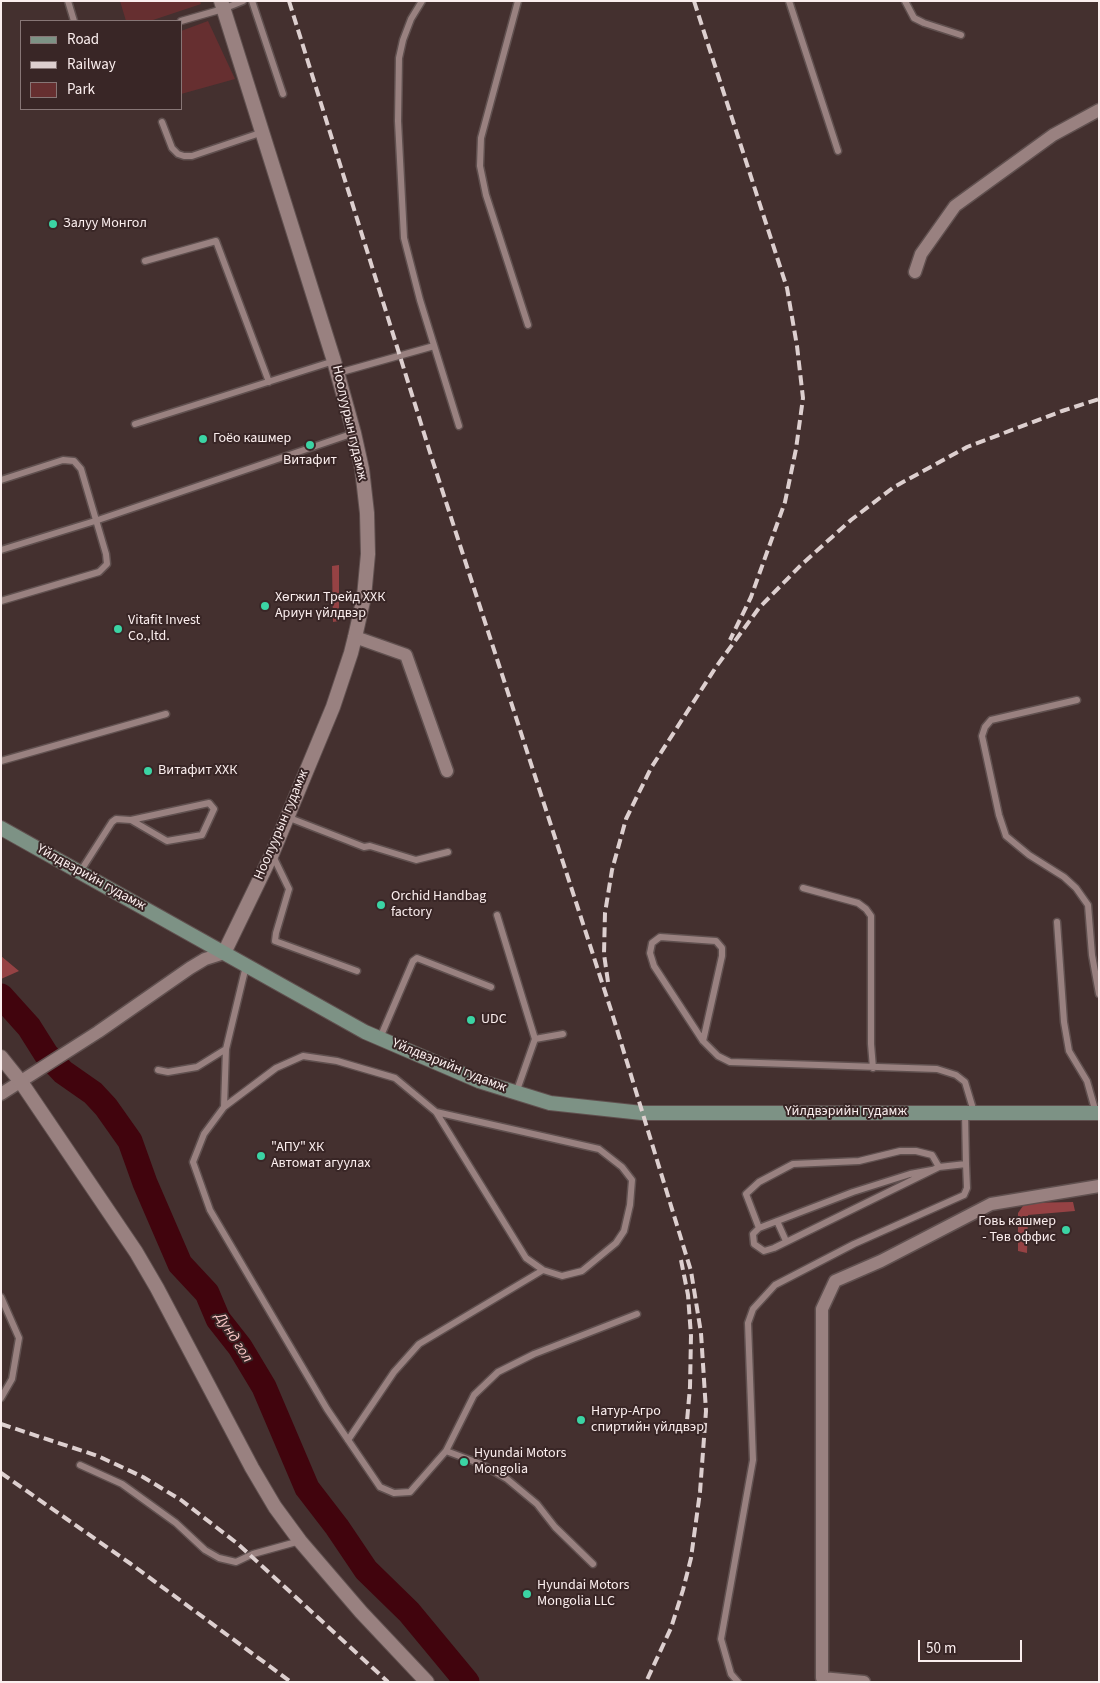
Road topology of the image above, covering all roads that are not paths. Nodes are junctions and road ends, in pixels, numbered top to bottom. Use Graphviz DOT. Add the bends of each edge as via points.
graph roads {
  1 [pos="68,1"];
  2 [pos="243,1"];
  3 [pos="252,1"];
  4 [pos="422,1"];
  5 [pos="518,1"];
  6 [pos="789,1"];
  7 [pos="905,1"];
  8 [pos="222,5"];
  9 [pos="74,20"];
  10 [pos="182,21"];
  11 [pos="961,34"];
  12 [pos="283,94"];
  13 [pos="1099,110"];
  14 [pos="162,122"];
  15 [pos="263,132"];
  16 [pos="838,151"];
  17 [pos="145,261"];
  18 [pos="914,272"];
  19 [pos="528,325"];
  20 [pos="434,346"];
  21 [pos="336,367"];
  22 [pos="269,382"];
  23 [pos="135,424"];
  24 [pos="459,426"];
  25 [pos="354,433"];
  26 [pos="1,480"];
  27 [pos="96,521"];
  28 [pos="1,550"];
  29 [pos="1,601"];
  30 [pos="355,637"];
  31 [pos="1076,700"];
  32 [pos="166,714"];
  33 [pos="1,762"];
  34 [pos="447,771"];
  35 [pos="287,817"];
  36 [pos="131,820"];
  37 [pos="1,828"];
  38 [pos="448,852"];
  39 [pos="272,854"];
  40 [pos="80,872"];
  41 [pos="803,888"];
  42 [pos="497,915"];
  43 [pos="1057,922"];
  44 [pos="224,953"];
  45 [pos="246,966"];
  46 [pos="357,971"];
  47 [pos="491,987"];
  48 [pos="1099,994"];
  49 [pos="563,1034"];
  50 [pos="380,1038"];
  51 [pos="535,1039"];
  52 [pos="703,1041"];
  53 [pos="226,1049"];
  54 [pos="1,1058"];
  55 [pos="873,1068"];
  56 [pos="158,1070"];
  57 [pos="25,1079"];
  58 [pos="516,1093"];
  59 [pos="1,1094"];
  60 [pos="224,1107"];
  61 [pos="436,1112"];
  62 [pos="970,1112"];
  63 [pos="1097,1113"];
  64 [pos="966,1164"];
  65 [pos="939,1166"];
  66 [pos="932,1170"];
  67 [pos="1099,1186"];
  68 [pos="777,1221"];
  69 [pos="759,1228"];
  70 [pos="786,1241"];
  71 [pos="543,1270"];
  72 [pos="1,1297"];
  73 [pos="637,1314"];
  74 [pos="1,1398"];
  75 [pos="348,1440"];
  76 [pos="446,1451"];
  77 [pos="80,1465"];
  78 [pos="300,1541"];
  79 [pos="593,1564"];
  80 [pos="427,1682"];
  81 [pos="738,1682"];
  82 [pos="864,1682"];
  1 -- 9 [label="lane"];
  2 -- 8 [label="lane"];
  3 -- 12 [label="lane"];
  4 -- 20 [label="lane" via="403,40 398,121 404,238"];
  5 -- 19 [label="lane" via="481,138 480,166 486,195"];
  6 -- 16 [label="lane"];
  7 -- 11 [label="lane" via="914,18"];
  8 -- 10 [label="lane"];
  8 -- 15 [label="street, Ноолуурын гудамж"];
  13 -- 18 [label="street" via="1053,135 955,206 921,254"];
  14 -- 15 [label="lane" via="172,148 184,156"];
  15 -- 21 [label="street, Ноолуурын гудамж"];
  17 -- 22 [label="lane" via="216,241"];
  20 -- 21 [label="lane"];
  20 -- 24 [label="lane"];
  21 -- 22 [label="lane"];
  21 -- 25 [label="street, Ноолуурын гудамж"];
  22 -- 23 [label="lane"];
  25 -- 27 [label="lane"];
  25 -- 30 [label="street, Ноолуурын гудамж" via="367,512 368,554 364,597"];
  26 -- 27 [label="lane" via="63,460 74,461 81,469"];
  27 -- 28 [label="lane"];
  27 -- 29 [label="lane" via="107,564 99,572"];
  30 -- 34 [label="street" via="406,655"];
  30 -- 35 [label="street, Ноолуурын гудамж" via="333,707"];
  31 -- 48 [label="lane" via="991,720 982,736 1006,836 1064,877 1088,904"];
  32 -- 33 [label="lane"];
  35 -- 38 [label="lane" via="364,847 416,860"];
  35 -- 39 [label="street, Ноолуурын гудамж"];
  36 -- 36 [label="lane" via="167,841 202,835 214,809 209,804"];
  36 -- 40 [label="lane" via="116,819 112,822"];
  37 -- 40 [label="main road, Yйлдвэрийн гудамж"];
  39 -- 44 [label="street, Ноолуурын гудамж"];
  39 -- 46 [label="lane" via="289,889 275,941"];
  40 -- 44 [label="main road, Yйлдвэрийн гудамж"];
  41 -- 55 [label="lane" via="858,904 871,916"];
  42 -- 51 [label="lane"];
  43 -- 63 [label="lane" via="1069,1051 1087,1081"];
  44 -- 45 [label="main road, Yйлдвэрийн гудамж"];
  44 -- 57 [label="street" via="190,968"];
  45 -- 50 [label="main road, Yйлдвэрийн гудамж"];
  45 -- 53 [label="lane"];
  47 -- 50 [label="lane" via="417,958"];
  49 -- 51 [label="lane"];
  50 -- 58 [label="main road, Yйлдвэрийн гудамж" via="479,1081"];
  51 -- 58 [label="lane"];
  52 -- 52 [label="lane" via="654,966 650,953 652,944 660,937 716,941 722,948"];
  52 -- 55 [label="lane" via="718,1056 730,1062"];
  53 -- 56 [label="lane" via="197,1066 168,1072"];
  53 -- 60 [label="lane"];
  54 -- 57 [label="street"];
  55 -- 62 [label="lane" via="936,1069 956,1074 965,1082"];
  57 -- 59 [label="street"];
  57 -- 78 [label="street" via="136,1252 262,1488"];
  58 -- 62 [label="main road, Yйлдвэрийн гудамж" via="550,1103 642,1113"];
  60 -- 61 [label="lane" via="276,1068 303,1056 337,1061 395,1078"];
  60 -- 75 [label="lane" via="204,1134 193,1162 210,1210 327,1410"];
  61 -- 71 [label="lane" via="526,1258"];
  61 -- 71 [label="lane" via="599,1150 622,1166 632,1180 624,1231 616,1243 582,1271 562,1276"];
  62 -- 63 [label="main road, Yйлдвэрийн гудамж"];
  62 -- 64 [label="lane"];
  64 -- 65 [label="lane"];
  64 -- 81 [label="lane" via="967,1188 964,1195 854,1244 775,1285 753,1309 749,1319 753,1460 721,1639 731,1674"];
  65 -- 66 [label="lane"];
  65 -- 69 [label="lane" via="932,1155 916,1151 900,1151 859,1161 793,1164 759,1182 746,1194"];
  66 -- 68 [label="lane" via="853,1192"];
  66 -- 70 [label="lane"];
  67 -- 82 [label="street" via="991,1204 880,1262 835,1281 822,1309 822,1678"];
  68 -- 69 [label="lane"];
  68 -- 70 [label="lane"];
  69 -- 70 [label="lane" via="753,1234 754,1244 764,1251"];
  71 -- 75 [label="lane" via="419,1344 394,1372"];
  72 -- 74 [label="lane" via="19,1338 12,1379"];
  73 -- 76 [label="lane" via="534,1354 498,1372 474,1395"];
  75 -- 76 [label="lane" via="380,1488 394,1493 410,1492"];
  76 -- 79 [label="lane" via="481,1464 507,1479 538,1504 555,1527"];
  77 -- 78 [label="lane" via="122,1484 219,1558 236,1562"];
  78 -- 80 [label="street"];
}
